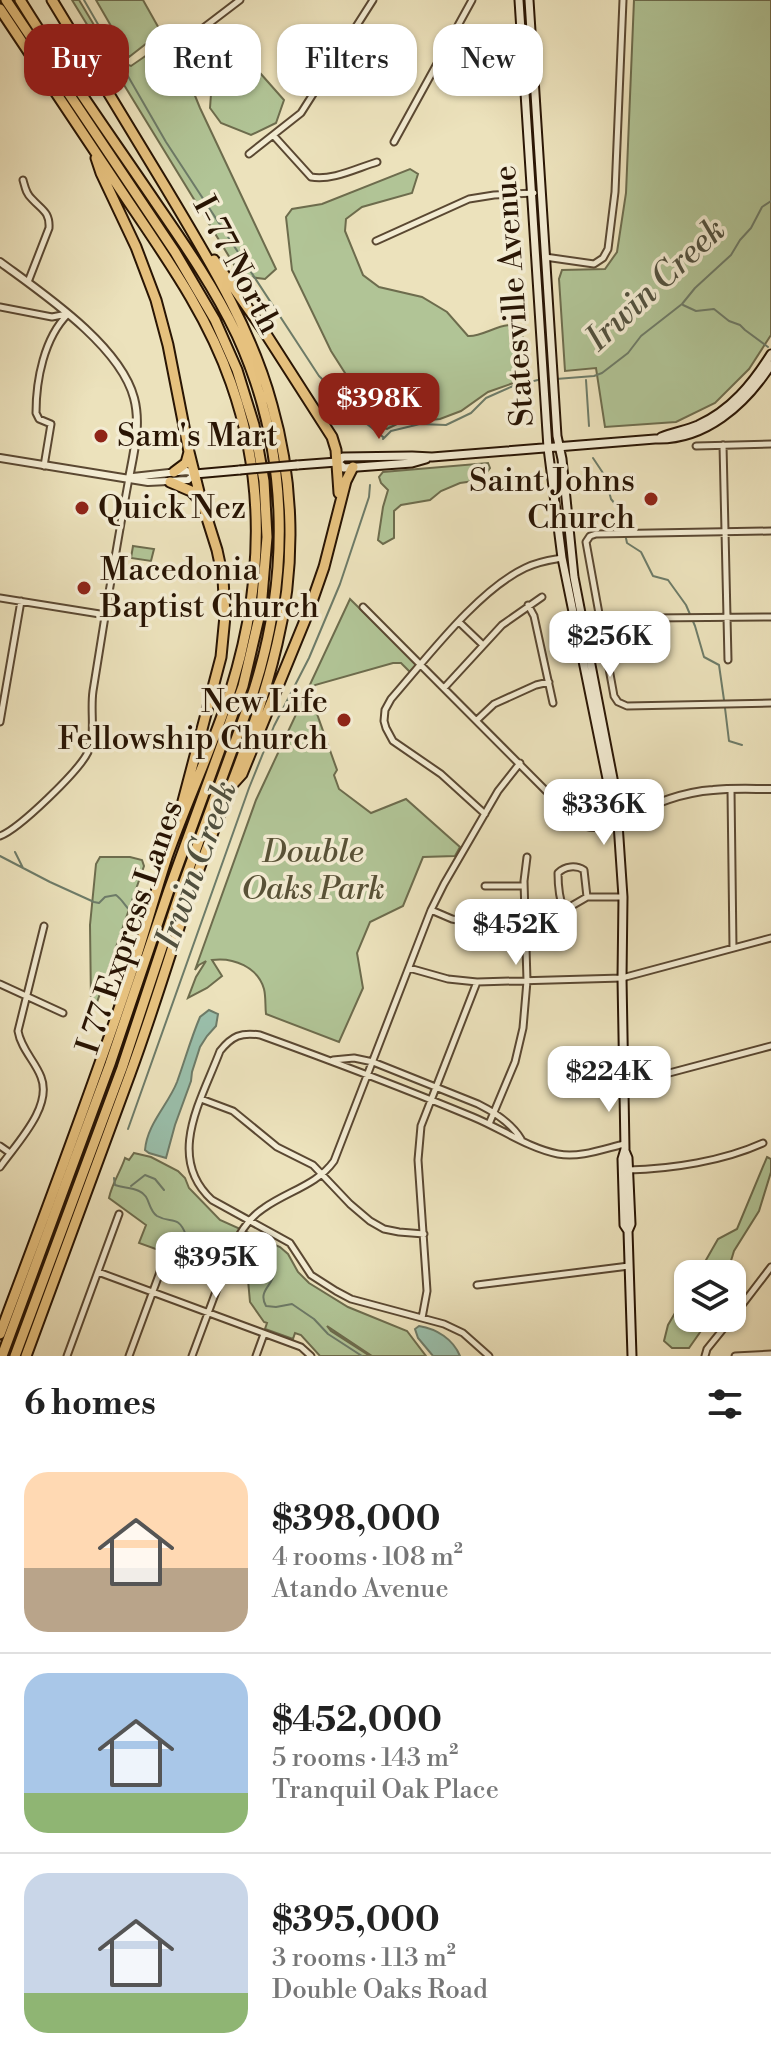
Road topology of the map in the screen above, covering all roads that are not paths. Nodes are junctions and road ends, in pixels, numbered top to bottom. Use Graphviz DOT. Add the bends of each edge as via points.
graph roads {
  1 [pos="6,0"];
  2 [pos="20,0"];
  3 [pos="52,0"];
  4 [pos="240,0"];
  5 [pos="373,0"];
  6 [pos="472,0"];
  7 [pos="519,0"];
  8 [pos="529,0"];
  9 [pos="623,0"];
  10 [pos="0,9"];
  11 [pos="208,24"];
  12 [pos="358,24"];
  13 [pos="312,96"];
  14 [pos="273,135"];
  15 [pos="394,142"];
  16 [pos="93,148"];
  17 [pos="249,154"];
  18 [pos="377,162"];
  19 [pos="23,180"];
  20 [pos="531,193"];
  21 [pos="541,193"];
  22 [pos="190,229"];
  23 [pos="376,241"];
  24 [pos="545,257"];
  25 [pos="0,262"];
  26 [pos="28,282"];
  27 [pos="0,307"];
  28 [pos="68,314"];
  29 [pos="771,354"];
  30 [pos="771,365"];
  31 [pos="655,439"];
  32 [pos="771,444"];
  33 [pos="723,445"];
  34 [pos="696,446"];
  35 [pos="559,447"];
  36 [pos="548,448"];
  37 [pos="189,452"];
  38 [pos="133,457"];
  39 [pos="432,457"];
  40 [pos="0,458"];
  41 [pos="337,462"];
  42 [pos="44,466"];
  43 [pos="353,467"];
  44 [pos="147,474"];
  45 [pos="195,474"];
  46 [pos="172,477"];
  47 [pos="129,478"];
  48 [pos="340,499"];
  49 [pos="202,502"];
  50 [pos="725,531"];
  51 [pos="771,531"];
  52 [pos="562,558"];
  53 [pos="542,597"];
  54 [pos="0,598"];
  55 [pos="21,601"];
  56 [pos="528,605"];
  57 [pos="363,607"];
  58 [pos="106,615"];
  59 [pos="727,617"];
  60 [pos="771,617"];
  61 [pos="459,622"];
  62 [pos="600,622"];
  63 [pos="583,624"];
  64 [pos="483,645"];
  65 [pos="728,660"];
  66 [pos="421,665"];
  67 [pos="549,682"];
  68 [pos="444,688"];
  69 [pos="553,703"];
  70 [pos="771,703"];
  71 [pos="477,720"];
  72 [pos="0,722"];
  73 [pos="520,763"];
  74 [pos="771,789"];
  75 [pos="228,790"];
  76 [pos="731,790"];
  77 [pos="485,814"];
  78 [pos="617,822"];
  79 [pos="2,836"];
  80 [pos="0,844"];
  81 [pos="168,855"];
  82 [pos="527,857"];
  83 [pos="485,886"];
  84 [pos="524,886"];
  85 [pos="587,897"];
  86 [pos="623,897"];
  87 [pos="431,910"];
  88 [pos="564,911"];
  89 [pos="525,920"];
  90 [pos="44,926"];
  91 [pos="771,938"];
  92 [pos="733,948"];
  93 [pos="409,968"];
  94 [pos="622,978"];
  95 [pos="527,981"];
  96 [pos="477,982"];
  97 [pos="0,984"];
  98 [pos="26,996"];
  99 [pos="63,1013"];
  100 [pos="771,1046"];
  101 [pos="330,1060"];
  102 [pos="373,1062"];
  103 [pos="367,1076"];
  104 [pos="624,1085"];
  105 [pos="436,1087"];
  106 [pos="201,1099"];
  107 [pos="431,1100"];
  108 [pos="494,1113"];
  109 [pos="489,1124"];
  110 [pos="522,1140"];
  111 [pos="763,1143"];
  112 [pos="0,1146"];
  113 [pos="624,1146"];
  114 [pos="10,1153"];
  115 [pos="0,1167"];
  116 [pos="628,1170"];
  117 [pos="324,1175"];
  118 [pos="119,1214"];
  119 [pos="250,1221"];
  120 [pos="628,1231"];
  121 [pos="424,1234"];
  122 [pos="170,1245"];
  123 [pos="629,1266"];
  124 [pos="771,1268"];
  125 [pos="98,1272"];
  126 [pos="477,1285"];
  127 [pos="153,1292"];
  128 [pos="746,1300"];
  129 [pos="208,1313"];
  130 [pos="422,1318"];
  131 [pos="721,1332"];
  132 [pos="0,1334"];
  133 [pos="264,1334"];
  134 [pos="771,1354"];
  135 [pos="2,1356"];
  136 [pos="15,1356"];
  137 [pos="26,1356"];
  138 [pos="67,1356"];
  139 [pos="129,1356"];
  140 [pos="192,1356"];
  141 [pos="256,1356"];
  142 [pos="311,1356"];
  143 [pos="489,1356"];
  144 [pos="632,1356"];
  145 [pos="705,1356"];
  146 [pos="735,1356"];
  1 -- 135 [label="highway, I 77 Express Lanes" via="185,269 221,332 257,439 267,537 261,609 243,686"];
  2 -- 136 [label="highway, I 77 Express Lanes" via="192,256 232,327 267,422 280,537 274,611 254,690"];
  3 -- 22 [label="highway, I-77 North"];
  4 -- 11 [label="street"];
  5 -- 12 [label="street"];
  6 -- 15 [label="street"];
  7 -- 20 [label="main road, Statesville Avenue"];
  8 -- 21 [label="main road, Statesville Avenue"];
  9 -- 24 [label="street" via="609,246 594,264"];
  10 -- 16 [label="highway"];
  13 -- 14 [label="street" via="301,113"];
  14 -- 17 [label="street"];
  14 -- 18 [label="street" via="318,179"];
  16 -- 37 [label="highway" via="156,300"];
  16 -- 81 [label="highway" via="206,324 237,400 254,482 256,565 246,636 221,719"];
  19 -- 26 [label="street" via="27,194 50,222"];
  20 -- 21 [label="street"];
  20 -- 23 [label="street" via="469,199"];
  20 -- 36 [label="main road, Statesville Avenue"];
  21 -- 24 [label="main road, Statesville Avenue"];
  22 -- 41 [label="highway" via="299,385 333,440"];
  22 -- 75 [label="highway, I-77 North" via="258,362 276,420 288,493 289,567 281,628 264,693"];
  24 -- 35 [label="main road, Statesville Avenue"];
  25 -- 26 [label="street"];
  26 -- 28 [label="street"];
  27 -- 28 [label="street" via="52,317"];
  28 -- 38 [label="street" via="128,384 137,416"];
  28 -- 42 [label="street" via="58,324 41,372 36,413 51,424"];
  29 -- 31 [label="main road" via="726,408"];
  30 -- 31 [label="main road" via="749,395 719,420 677,438"];
  31 -- 35 [label="main road"];
  32 -- 33 [label="street"];
  33 -- 34 [label="street"];
  33 -- 50 [label="street"];
  35 -- 36 [label="main road"];
  35 -- 63 [label="main road, Statesville Avenue"];
  36 -- 39 [label="main road"];
  36 -- 52 [label="main road, Statesville Avenue"];
  37 -- 45 [label="highway"];
  37 -- 46 [label="highway"];
  38 -- 44 [label="street"];
  38 -- 47 [label="street"];
  39 -- 41 [label="main road" via="343,457"];
  39 -- 43 [label="main road"];
  40 -- 42 [label="street"];
  41 -- 43 [label="main road"];
  41 -- 45 [label="main road, bridge"];
  41 -- 48 [label="highway"];
  42 -- 47 [label="street"];
  43 -- 48 [label="highway"];
  44 -- 46 [label="street"];
  44 -- 47 [label="street"];
  45 -- 46 [label="street" via="188,480"];
  45 -- 49 [label="highway"];
  46 -- 47 [label="street" via="148,482"];
  46 -- 49 [label="highway"];
  47 -- 58 [label="street"];
  48 -- 75 [label="highway" via="324,567 301,629 242,774"];
  49 -- 81 [label="highway" via="223,578 223,646"];
  50 -- 51 [label="street"];
  50 -- 59 [label="street"];
  50 -- 62 [label="street" via="590,536 586,547"];
  52 -- 61 [label="street" via="515,574"];
  52 -- 78 [label="main road, Statesville Avenue"];
  53 -- 56 [label="street"];
  54 -- 55 [label="street"];
  55 -- 58 [label="street"];
  55 -- 72 [label="street"];
  56 -- 64 [label="street"];
  56 -- 67 [label="street"];
  57 -- 66 [label="street"];
  58 -- 79 [label="street" via="86,756"];
  59 -- 60 [label="street"];
  59 -- 62 [label="street"];
  59 -- 65 [label="street"];
  61 -- 64 [label="street"];
  61 -- 66 [label="street"];
  62 -- 63 [label="street"];
  62 -- 70 [label="street" via="618,702"];
  63 -- 78 [label="main road, Statesville Avenue"];
  64 -- 68 [label="street"];
  66 -- 68 [label="street"];
  66 -- 77 [label="street" via="387,705 386,728 393,741"];
  67 -- 69 [label="street"];
  67 -- 71 [label="street" via="494,704"];
  68 -- 71 [label="street"];
  71 -- 73 [label="street"];
  73 -- 77 [label="street"];
  73 -- 78 [label="street" via="578,823 593,828"];
  74 -- 76 [label="street"];
  75 -- 137 [label="highway, I-77 North"];
  76 -- 78 [label="street" via="681,797"];
  76 -- 92 [label="street"];
  77 -- 87 [label="street"];
  78 -- 86 [label="main road, Statesville Avenue"];
  79 -- 80 [label="street"];
  81 -- 132 [label="highway" via="100,1062"];
  82 -- 84 [label="street"];
  83 -- 84 [label="street"];
  84 -- 89 [label="street"];
  85 -- 86 [label="street"];
  85 -- 88 [label="street"];
  85 -- 88 [label="street" via="584,870 561,870 559,899"];
  86 -- 94 [label="main road, Statesville Avenue"];
  87 -- 89 [label="street" via="468,922"];
  87 -- 93 [label="street"];
  88 -- 89 [label="street" via="549,919"];
  89 -- 95 [label="street"];
  90 -- 98 [label="street"];
  91 -- 92 [label="street"];
  92 -- 94 [label="street"];
  93 -- 96 [label="street"];
  93 -- 102 [label="street"];
  94 -- 95 [label="street"];
  94 -- 104 [label="main road, Statesville Avenue"];
  95 -- 96 [label="street"];
  95 -- 108 [label="street" via="519,1047"];
  96 -- 105 [label="street"];
  97 -- 98 [label="street"];
  98 -- 99 [label="street"];
  98 -- 114 [label="street" via="18,1031 42,1078 44,1097"];
  100 -- 104 [label="street"];
  101 -- 102 [label="street"];
  101 -- 103 [label="street"];
  101 -- 106 [label="street" via="248,1033 228,1041 220,1051"];
  102 -- 103 [label="street"];
  102 -- 105 [label="street"];
  103 -- 107 [label="street"];
  103 -- 117 [label="street"];
  104 -- 113 [label="main road, Statesville Avenue"];
  105 -- 107 [label="street"];
  105 -- 108 [label="street"];
  106 -- 117 [label="street" via="233,1111 277,1147 305,1159"];
  106 -- 119 [label="street" via="189,1135 192,1172 212,1200"];
  107 -- 109 [label="street"];
  107 -- 121 [label="street" via="419,1143"];
  108 -- 109 [label="street"];
  108 -- 110 [label="street"];
  109 -- 110 [label="street"];
  110 -- 113 [label="street" via="561,1155"];
  111 -- 116 [label="street" via="686,1165"];
  112 -- 114 [label="street"];
  113 -- 116 [label="main road, Statesville Avenue"];
  113 -- 120 [label="main road, Statesville Avenue"];
  114 -- 115 [label="street"];
  116 -- 120 [label="main road, Statesville Avenue"];
  117 -- 119 [label="street"];
  117 -- 121 [label="street" via="370,1221 388,1230"];
  118 -- 125 [label="street"];
  119 -- 129 [label="street" via="237,1238"];
  119 -- 130 [label="street" via="290,1243 311,1275 336,1291"];
  120 -- 123 [label="main road, Statesville Avenue"];
  121 -- 130 [label="street" via="427,1291"];
  122 -- 127 [label="street"];
  123 -- 126 [label="street"];
  123 -- 144 [label="main road, Statesville Avenue"];
  124 -- 128 [label="street"];
  125 -- 127 [label="street"];
  125 -- 138 [label="street"];
  127 -- 129 [label="street"];
  127 -- 139 [label="street"];
  129 -- 133 [label="street"];
  129 -- 140 [label="street"];
  130 -- 143 [label="street" via="463,1333"];
  131 -- 145 [label="street"];
  133 -- 141 [label="street"];
  133 -- 142 [label="street" via="306,1349"];
  134 -- 146 [label="street"];
}
